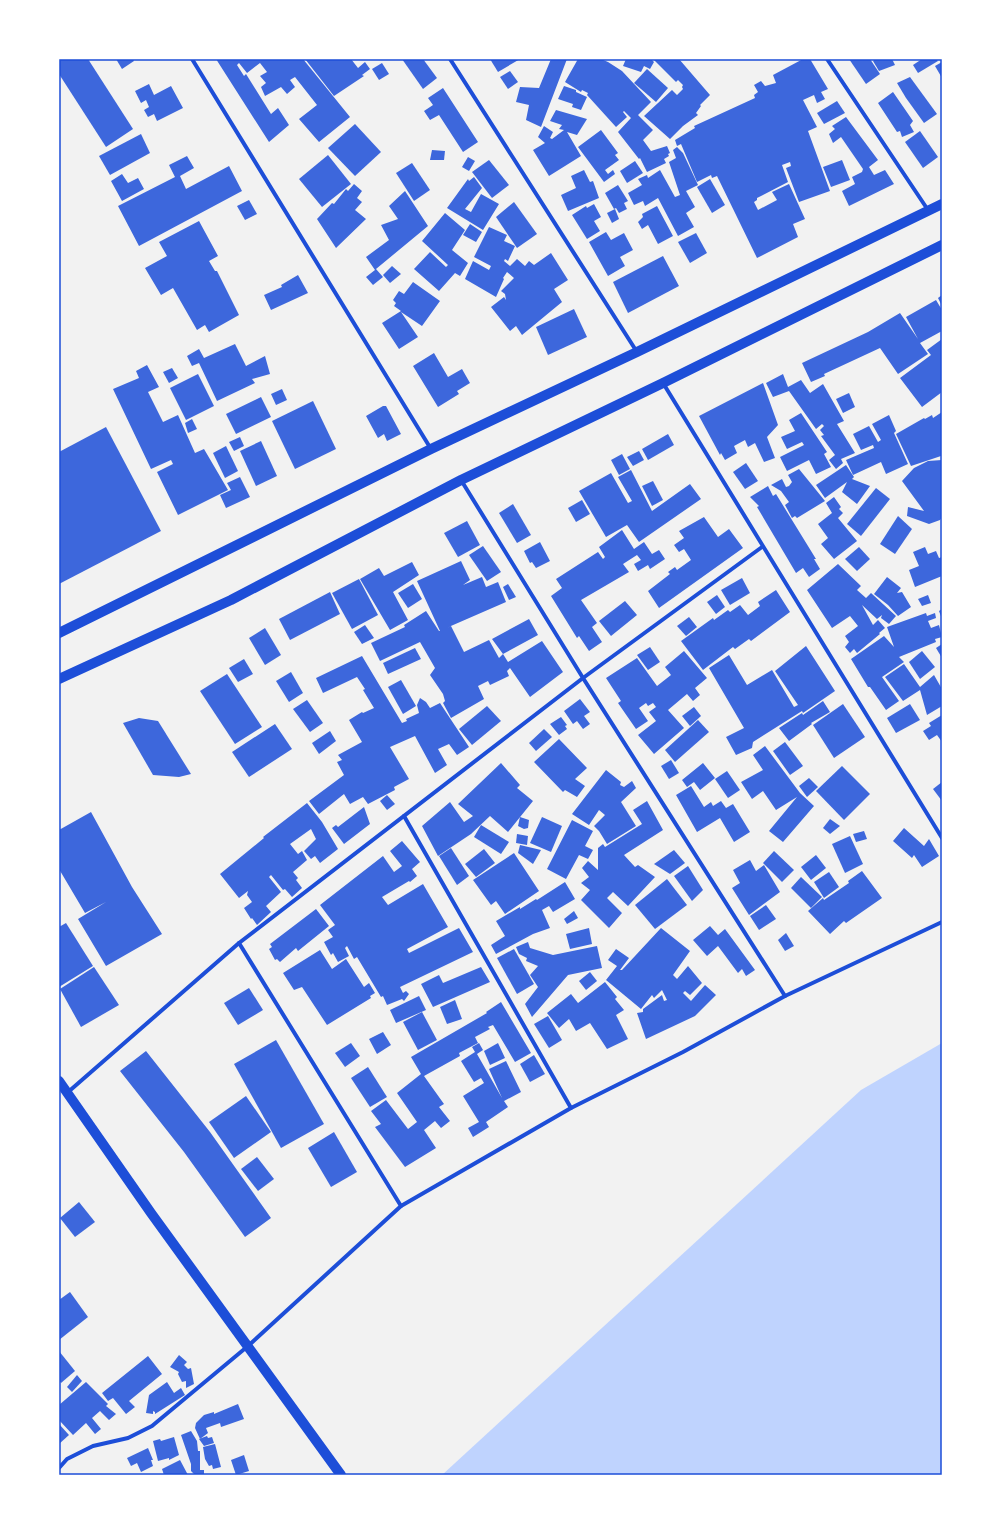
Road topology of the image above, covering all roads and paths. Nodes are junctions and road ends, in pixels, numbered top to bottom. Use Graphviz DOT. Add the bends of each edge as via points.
graph roads {
  1 [pos="192,59"];
  2 [pos="450,59"];
  3 [pos="827,59"];
  4 [pos="942,204"];
  5 [pos="928,210"];
  6 [pos="942,244"];
  7 [pos="637,352"];
  8 [pos="663,383"];
  9 [pos="431,449"];
  10 [pos="461,480"];
  11 [pos="762,547"];
  12 [pos="59,633"];
  13 [pos="583,678"];
  14 [pos="59,679"];
  15 [pos="404,816"];
  16 [pos="942,838"];
  17 [pos="942,922"];
  18 [pos="239,943"];
  19 [pos="785,996"];
  20 [pos="59,1081"];
  21 [pos="67,1093"];
  22 [pos="572,1108"];
  23 [pos="401,1206"];
  24 [pos="248,1346"];
  25 [pos="59,1468"];
  26 [pos="338,1471"];
  1 -- 9 [label="street"];
  2 -- 7 [label="street"];
  3 -- 5 [label="street"];
  4 -- 5 [label="main road"];
  5 -- 7 [label="main road"];
  6 -- 8 [label="main road"];
  7 -- 9 [label="main road"];
  8 -- 10 [label="main road"];
  8 -- 11 [label="street"];
  9 -- 12 [label="main road"];
  10 -- 13 [label="street"];
  10 -- 14 [label="main road" via="231,600"];
  11 -- 13 [label="street"];
  11 -- 16 [label="street"];
  13 -- 15 [label="street"];
  13 -- 19 [label="street"];
  15 -- 18 [label="street"];
  15 -- 22 [label="street"];
  17 -- 19 [label="street"];
  18 -- 21 [label="street"];
  18 -- 23 [label="street"];
  19 -- 22 [label="street" via="683,1052"];
  20 -- 21 [label="main road"];
  21 -- 24 [label="main road"];
  22 -- 23 [label="street"];
  23 -- 24 [label="street"];
  24 -- 25 [label="street" via="152,1426 128,1438 93,1446 67,1459"];
  24 -- 26 [label="main road"];
}
